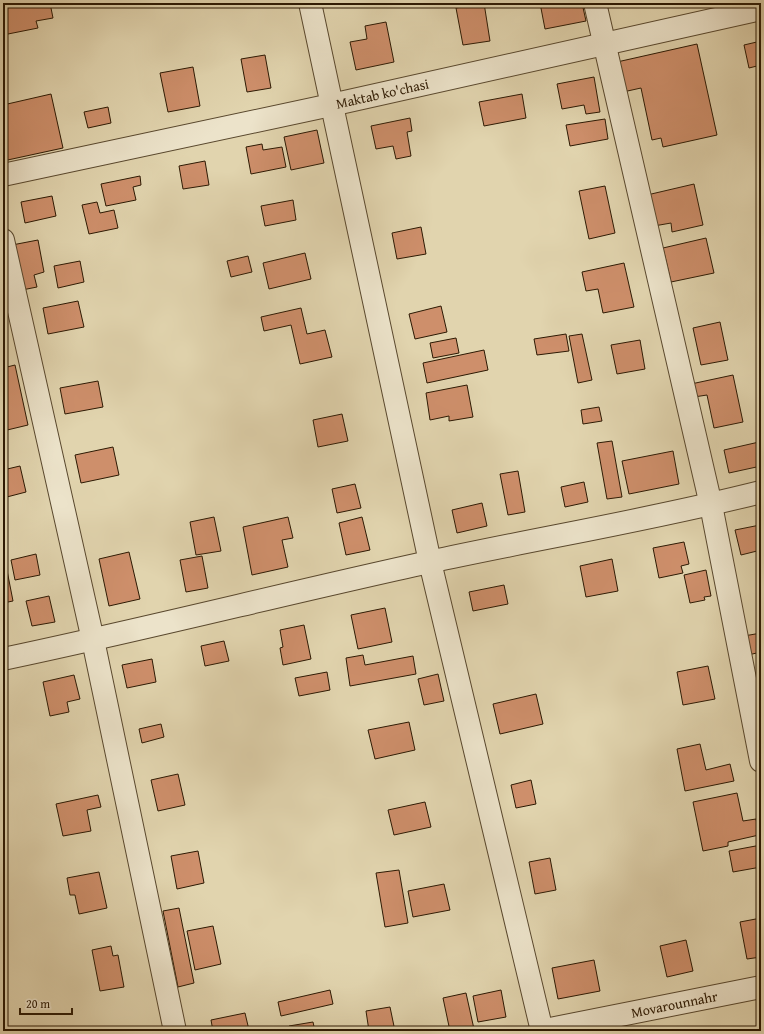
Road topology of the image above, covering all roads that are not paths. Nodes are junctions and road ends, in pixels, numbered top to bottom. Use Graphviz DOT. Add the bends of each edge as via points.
graph roads {
  1 [pos="310,3"];
  2 [pos="595,3"];
  3 [pos="761,9"];
  4 [pos="604,43"];
  5 [pos="331,105"];
  6 [pos="3,175"];
  7 [pos="3,240"];
  8 [pos="761,492"];
  9 [pos="711,505"];
  10 [pos="430,562"];
  11 [pos="93,640"];
  12 [pos="3,659"];
  13 [pos="761,761"];
  14 [pos="761,987"];
  15 [pos="175,1031"];
  16 [pos="541,1031"];
  1 -- 5 [label="street"];
  2 -- 4 [label="street"];
  3 -- 4 [label="street, Maktab ko'chasi"];
  4 -- 5 [label="street, Maktab ko'chasi"];
  4 -- 9 [label="street"];
  5 -- 6 [label="street, Maktab ko'chasi"];
  5 -- 10 [label="street"];
  7 -- 11 [label="street"];
  8 -- 9 [label="street"];
  9 -- 10 [label="street"];
  9 -- 13 [label="street"];
  10 -- 11 [label="street"];
  10 -- 16 [label="street"];
  11 -- 12 [label="street"];
  11 -- 15 [label="street"];
  14 -- 16 [label="street, Movarounnahr"];
}
